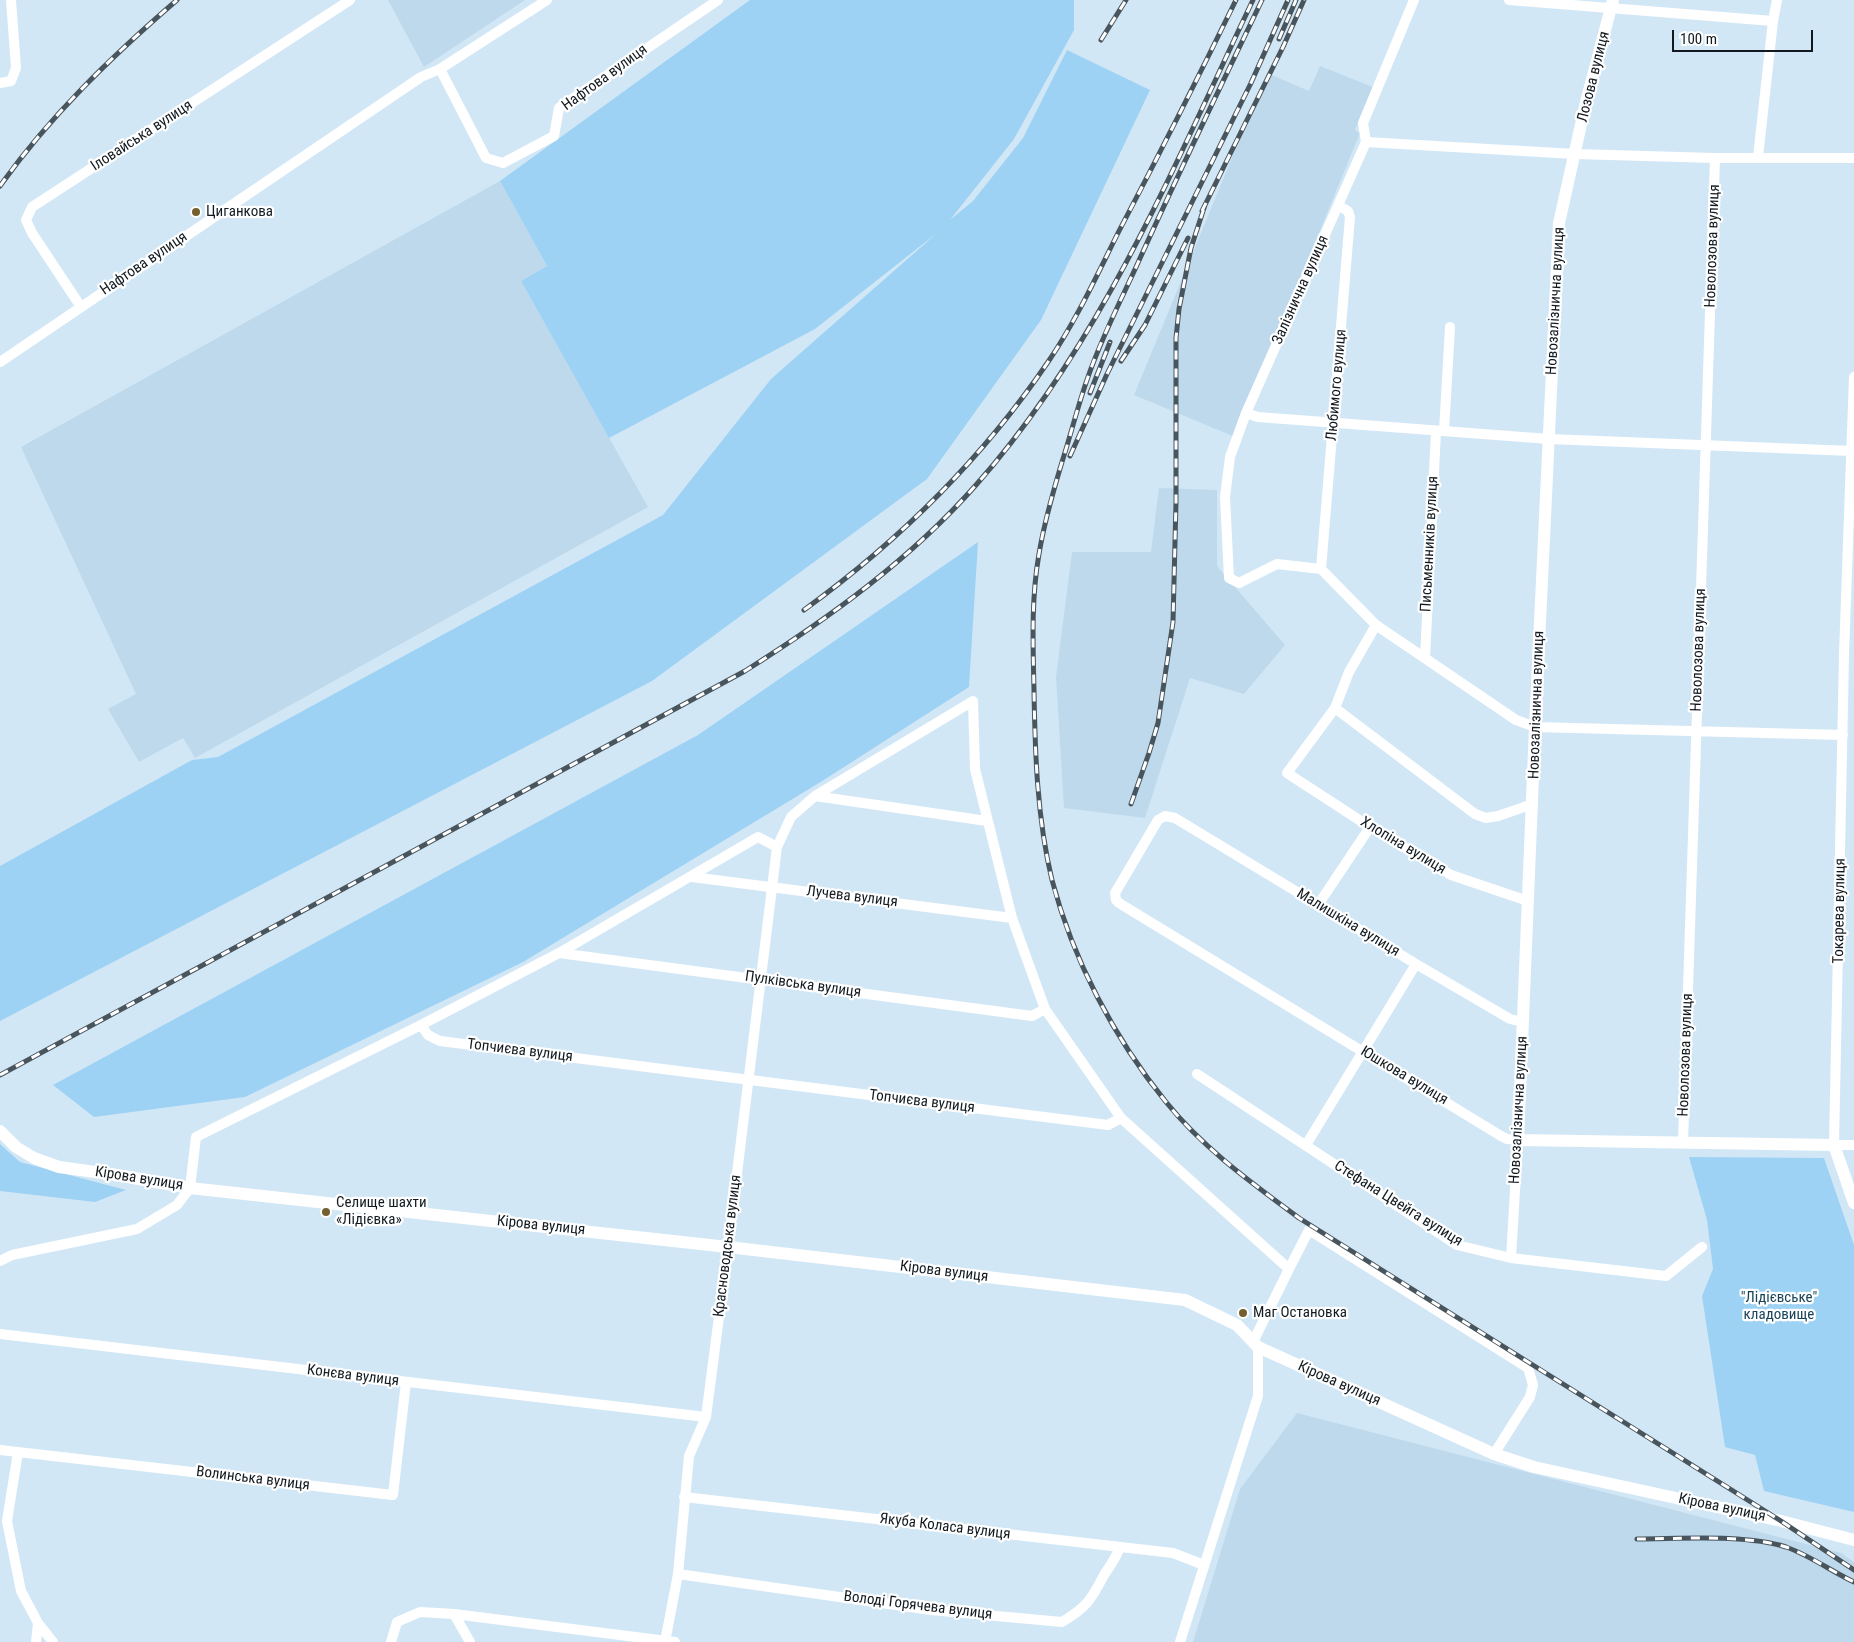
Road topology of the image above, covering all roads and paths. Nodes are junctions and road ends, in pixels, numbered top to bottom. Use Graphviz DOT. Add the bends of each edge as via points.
graph roads {
  1 [pos="11,0"];
  2 [pos="350,0"];
  3 [pos="547,0"];
  4 [pos="718,0"];
  5 [pos="1414,0"];
  6 [pos="1509,0"];
  7 [pos="1777,0"];
  8 [pos="1612,5"];
  9 [pos="1773,21"];
  10 [pos="440,69"];
  11 [pos="0,83"];
  12 [pos="1366,142"];
  13 [pos="1575,154"];
  14 [pos="1715,158"];
  15 [pos="1758,158"];
  16 [pos="1854,158"];
  17 [pos="1338,206"];
  18 [pos="81,307"];
  19 [pos="1450,327"];
  20 [pos="0,362"];
  21 [pos="1854,377"];
  22 [pos="1246,413"];
  23 [pos="1334,424"];
  24 [pos="1440,431"];
  25 [pos="1549,439"];
  26 [pos="1706,445"];
  27 [pos="1852,451"];
  28 [pos="1321,569"];
  29 [pos="1376,625"];
  30 [pos="1425,658"];
  31 [pos="1336,708"];
  32 [pos="1535,727"];
  33 [pos="1697,732"];
  34 [pos="1843,735"];
  35 [pos="815,796"];
  36 [pos="1533,804"];
  37 [pos="1175,818"];
  38 [pos="988,821"];
  39 [pos="1370,827"];
  40 [pos="777,847"];
  41 [pos="692,877"];
  42 [pos="771,887"];
  43 [pos="1528,901"];
  44 [pos="1318,905"];
  45 [pos="1012,918"];
  46 [pos="559,953"];
  47 [pos="1416,964"];
  48 [pos="760,980"];
  49 [pos="1045,1009"];
  50 [pos="1523,1022"];
  51 [pos="421,1025"];
  52 [pos="1363,1052"];
  53 [pos="1197,1074"];
  54 [pos="748,1080"];
  55 [pos="1121,1118"];
  56 [pos="0,1131"];
  57 [pos="1518,1140"];
  58 [pos="1683,1143"];
  59 [pos="1306,1145"];
  60 [pos="1834,1145"];
  61 [pos="1854,1145"];
  62 [pos="190,1188"];
  63 [pos="1854,1203"];
  64 [pos="728,1247"];
  65 [pos="1702,1247"];
  66 [pos="1511,1258"];
  67 [pos="0,1261"];
  68 [pos="1289,1268"];
  69 [pos="0,1334"];
  70 [pos="1256,1345"];
  71 [pos="406,1382"];
  72 [pos="706,1417"];
  73 [pos="0,1450"];
  74 [pos="18,1452"];
  75 [pos="1494,1454"];
  76 [pos="684,1497"];
  77 [pos="1854,1540"];
  78 [pos="1120,1547"];
  79 [pos="1204,1565"];
  80 [pos="678,1574"];
  81 [pos="454,1614"];
  82 [pos="38,1623"];
  83 [pos="36,1642"];
  84 [pos="53,1642"];
  85 [pos="391,1642"];
  86 [pos="470,1642"];
  87 [pos="668,1642"];
  88 [pos="1180,1642"];
  1 -- 11 [label="street" via="16,68 11,81"];
  2 -- 18 [label="street, Іловайська вулиця" via="32,207 26,220 32,233"];
  3 -- 10 [label="street, Нафтова вулиця"];
  4 -- 10 [label="street, Нафтова вулиця" via="559,108 554,136 503,163 486,158"];
  5 -- 12 [label="street, Залізнична вулиця" via="1363,123"];
  6 -- 8 [label="street"];
  7 -- 9 [label="street"];
  8 -- 9 [label="street"];
  8 -- 13 [label="main road, Лозова вулиця"];
  9 -- 15 [label="street"];
  10 -- 18 [label="street, Нафтова вулиця" via="421,77"];
  12 -- 13 [label="street"];
  12 -- 17 [label="street, Залізнична вулиця"];
  13 -- 14 [label="street"];
  13 -- 25 [label="main road, Новозалізнична вулиця" via="1560,223"];
  14 -- 15 [label="street"];
  14 -- 26 [label="street, Новолозова вулиця"];
  15 -- 16 [label="street"];
  17 -- 22 [label="street, Залізнична вулиця"];
  17 -- 23 [label="street, Любимого вулиця" via="1348,210 1350,216"];
  18 -- 20 [label="street, Нафтова вулиця"];
  19 -- 24 [label="street, Письменників вулиця"];
  21 -- 27 [label="street, Токарева вулиця"];
  22 -- 23 [label="street"];
  22 -- 28 [label="street, Залізнична вулиця" via="1230,457 1225,497 1230,578 1238,583 1277,564"];
  23 -- 24 [label="street"];
  23 -- 28 [label="street, Любимого вулиця"];
  24 -- 25 [label="street"];
  24 -- 30 [label="street, Письменників вулиця"];
  25 -- 26 [label="street"];
  25 -- 32 [label="main road, Новозалізнична вулиця"];
  26 -- 27 [label="street"];
  26 -- 33 [label="street, Новолозова вулиця"];
  27 -- 34 [label="street, Токарева вулиця"];
  28 -- 29 [label="street"];
  29 -- 30 [label="street"];
  29 -- 31 [label="street" via="1349,672"];
  30 -- 32 [label="street" via="1516,720"];
  31 -- 36 [label="street" via="1475,814 1486,818 1498,816"];
  31 -- 39 [label="street, Хлопіна вулиця" via="1287,773"];
  32 -- 33 [label="street"];
  32 -- 36 [label="main road, Новозалізнична вулиця"];
  33 -- 34 [label="street"];
  33 -- 58 [label="street, Новолозова вулиця"];
  34 -- 60 [label="street, Токарева вулиця"];
  35 -- 38 [label="street"];
  35 -- 38 [label="street, Красноводська вулиця" via="973,701 975,769"];
  35 -- 40 [label="street, Красноводська вулиця" via="791,817"];
  36 -- 43 [label="main road, Новозалізнична вулиця"];
  37 -- 44 [label="street, Малишкіна вулиця"];
  37 -- 52 [label="street, Юшкова вулиця" via="1165,816 1158,820 1116,889 1116,900"];
  38 -- 45 [label="street"];
  39 -- 43 [label="street, Хлопіна вулиця" via="1451,875"];
  39 -- 44 [label="street"];
  40 -- 41 [label="street" via="758,837"];
  40 -- 42 [label="street, Красноводська вулиця"];
  41 -- 42 [label="street, Лучева вулиця"];
  41 -- 46 [label="street"];
  42 -- 45 [label="street, Лучева вулиця"];
  42 -- 48 [label="street, Красноводська вулиця"];
  43 -- 50 [label="main road, Новозалізнична вулиця"];
  44 -- 47 [label="street, Малишкіна вулиця"];
  45 -- 49 [label="street"];
  46 -- 48 [label="street, Пулківська вулиця"];
  46 -- 51 [label="street"];
  47 -- 50 [label="street, Малишкіна вулиця" via="1510,1019"];
  47 -- 52 [label="street"];
  48 -- 49 [label="street, Пулківська вулиця" via="1032,1016"];
  48 -- 54 [label="street, Красноводська вулиця"];
  49 -- 55 [label="street"];
  50 -- 57 [label="main road, Новозалізнична вулиця"];
  51 -- 54 [label="street, Топчиєва вулиця" via="428,1035 440,1041"];
  51 -- 62 [label="street" via="196,1137"];
  52 -- 57 [label="street, Юшкова вулиця" via="1501,1136"];
  52 -- 59 [label="street"];
  53 -- 59 [label="street, Стефана Цвейга вулиця"];
  54 -- 55 [label="street, Топчиєва вулиця" via="1108,1126"];
  54 -- 64 [label="street, Красноводська вулиця"];
  55 -- 68 [label="street"];
  56 -- 62 [label="main road, Кірова вулиця" via="16,1147 58,1167"];
  57 -- 58 [label="main road, Юшкова вулиця"];
  57 -- 66 [label="street, Новозалізнична вулиця"];
  58 -- 60 [label="main road, Юшкова вулиця"];
  59 -- 66 [label="street, Стефана Цвейга вулиця" via="1457,1244"];
  60 -- 61 [label="street"];
  60 -- 63 [label="main road"];
  62 -- 64 [label="main road, Кірова вулиця"];
  62 -- 67 [label="street" via="176,1206 137,1229 12,1255"];
  64 -- 70 [label="main road, Кірова вулиця" via="1185,1300 1237,1325"];
  64 -- 72 [label="street, Красноводська вулиця"];
  65 -- 66 [label="street, Стефана Цвейга вулиця" via="1666,1276"];
  68 -- 70 [label="street"];
  68 -- 75 [label="street" via="1309,1230 1528,1368 1533,1385 1530,1397"];
  69 -- 71 [label="street, Конєва вулиця"];
  70 -- 75 [label="main road, Кірова вулиця"];
  70 -- 79 [label="street" via="1258,1396"];
  71 -- 72 [label="street, Конєва вулиця"];
  71 -- 74 [label="street, Волинська вулиця" via="393,1495"];
  72 -- 76 [label="street, Красноводська вулиця" via="689,1456"];
  73 -- 74 [label="street, Волинська вулиця"];
  74 -- 82 [label="street" via="7,1521 20,1591"];
  75 -- 77 [label="main road, Кірова вулиця" via="1534,1467"];
  76 -- 78 [label="street, Якуба Коласа вулиця"];
  76 -- 80 [label="street, Красноводська вулиця"];
  78 -- 79 [label="street, Якуба Коласа вулиця" via="1173,1553"];
  78 -- 80 [label="street, Володі Горячева вулиця" via="1092,1599 1062,1622 932,1610"];
  79 -- 88 [label="street"];
  80 -- 87 [label="street, Красноводська вулиця"];
  81 -- 85 [label="street" via="420,1612 397,1622"];
  81 -- 86 [label="street"];
  81 -- 87 [label="street"];
  82 -- 83 [label="street"];
  82 -- 84 [label="street"];
}
